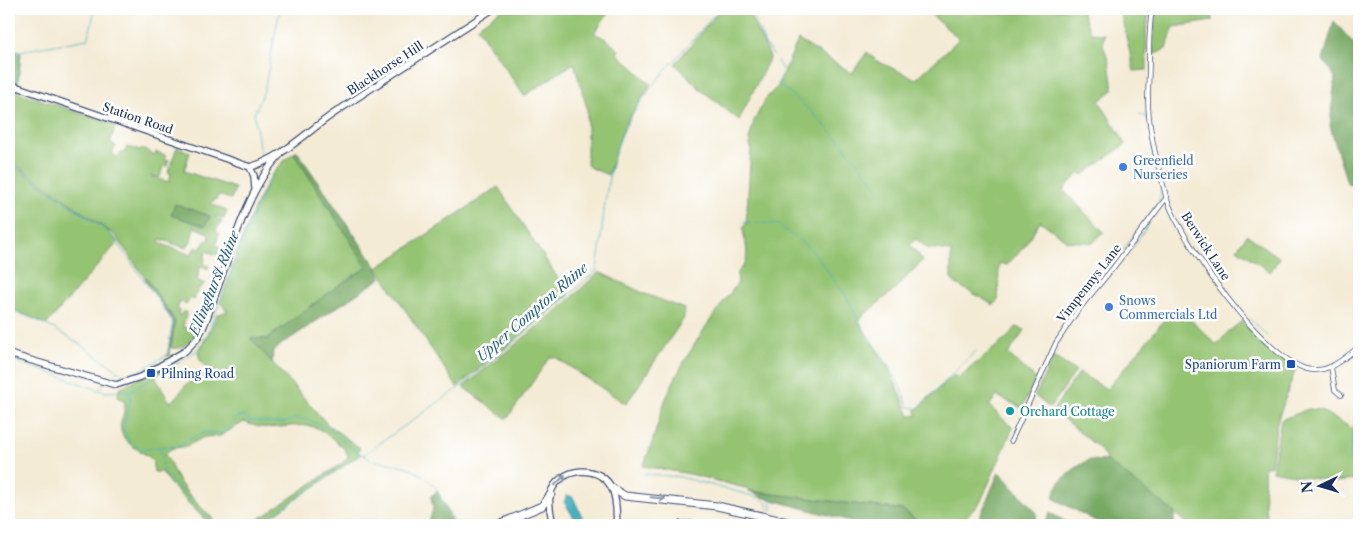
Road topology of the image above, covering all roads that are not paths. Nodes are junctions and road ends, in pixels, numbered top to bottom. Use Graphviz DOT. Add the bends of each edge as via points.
graph roads {
  1 [pos="493,9"];
  2 [pos="1152,9"];
  3 [pos="15,86"];
  4 [pos="289,146"];
  5 [pos="250,167"];
  6 [pos="255,191"];
  7 [pos="1167,197"];
  8 [pos="1359,347"];
  9 [pos="9,354"];
  10 [pos="1330,367"];
  11 [pos="1341,395"];
  12 [pos="1011,441"];
  13 [pos="612,488"];
  14 [pos="551,494"];
  15 [pos="497,525"];
  16 [pos="553,525"];
  17 [pos="617,525"];
  18 [pos="680,525"];
  19 [pos="706,525"];
  20 [pos="801,525"];
  1 -- 4 [label="main road, Blackhorse Hill" via="332,114"];
  2 -- 7 [label="street, Berwick Lane" via="1148,100"];
  3 -- 5 [label="main road, Station Road"];
  4 -- 5 [label="main road"];
  4 -- 6 [label="main road" via="273,162"];
  5 -- 6 [label="main road"];
  6 -- 9 [label="main road" via="213,302 196,340 185,350 143,376 124,383 105,383"];
  7 -- 10 [label="street, Berwick Lane" via="1182,232 1214,281 1252,327 1280,355 1299,367 1313,370"];
  7 -- 12 [label="street, Vimpennys Lane" via="1056,343"];
  8 -- 10 [label="street"];
  10 -- 11 [label="street" via="1335,390"];
  14 -- 13 [label="main road, one-way" via="564,476 583,470 598,475"];
  13 -- 17 [label="main road"];
  13 -- 20 [label="highway, one-way" via="625,496 717,506"];
  14 -- 15 [label="highway" via="542,506"];
  14 -- 16 [label="main road"];
  18 -- 19 [label="highway"];
}
